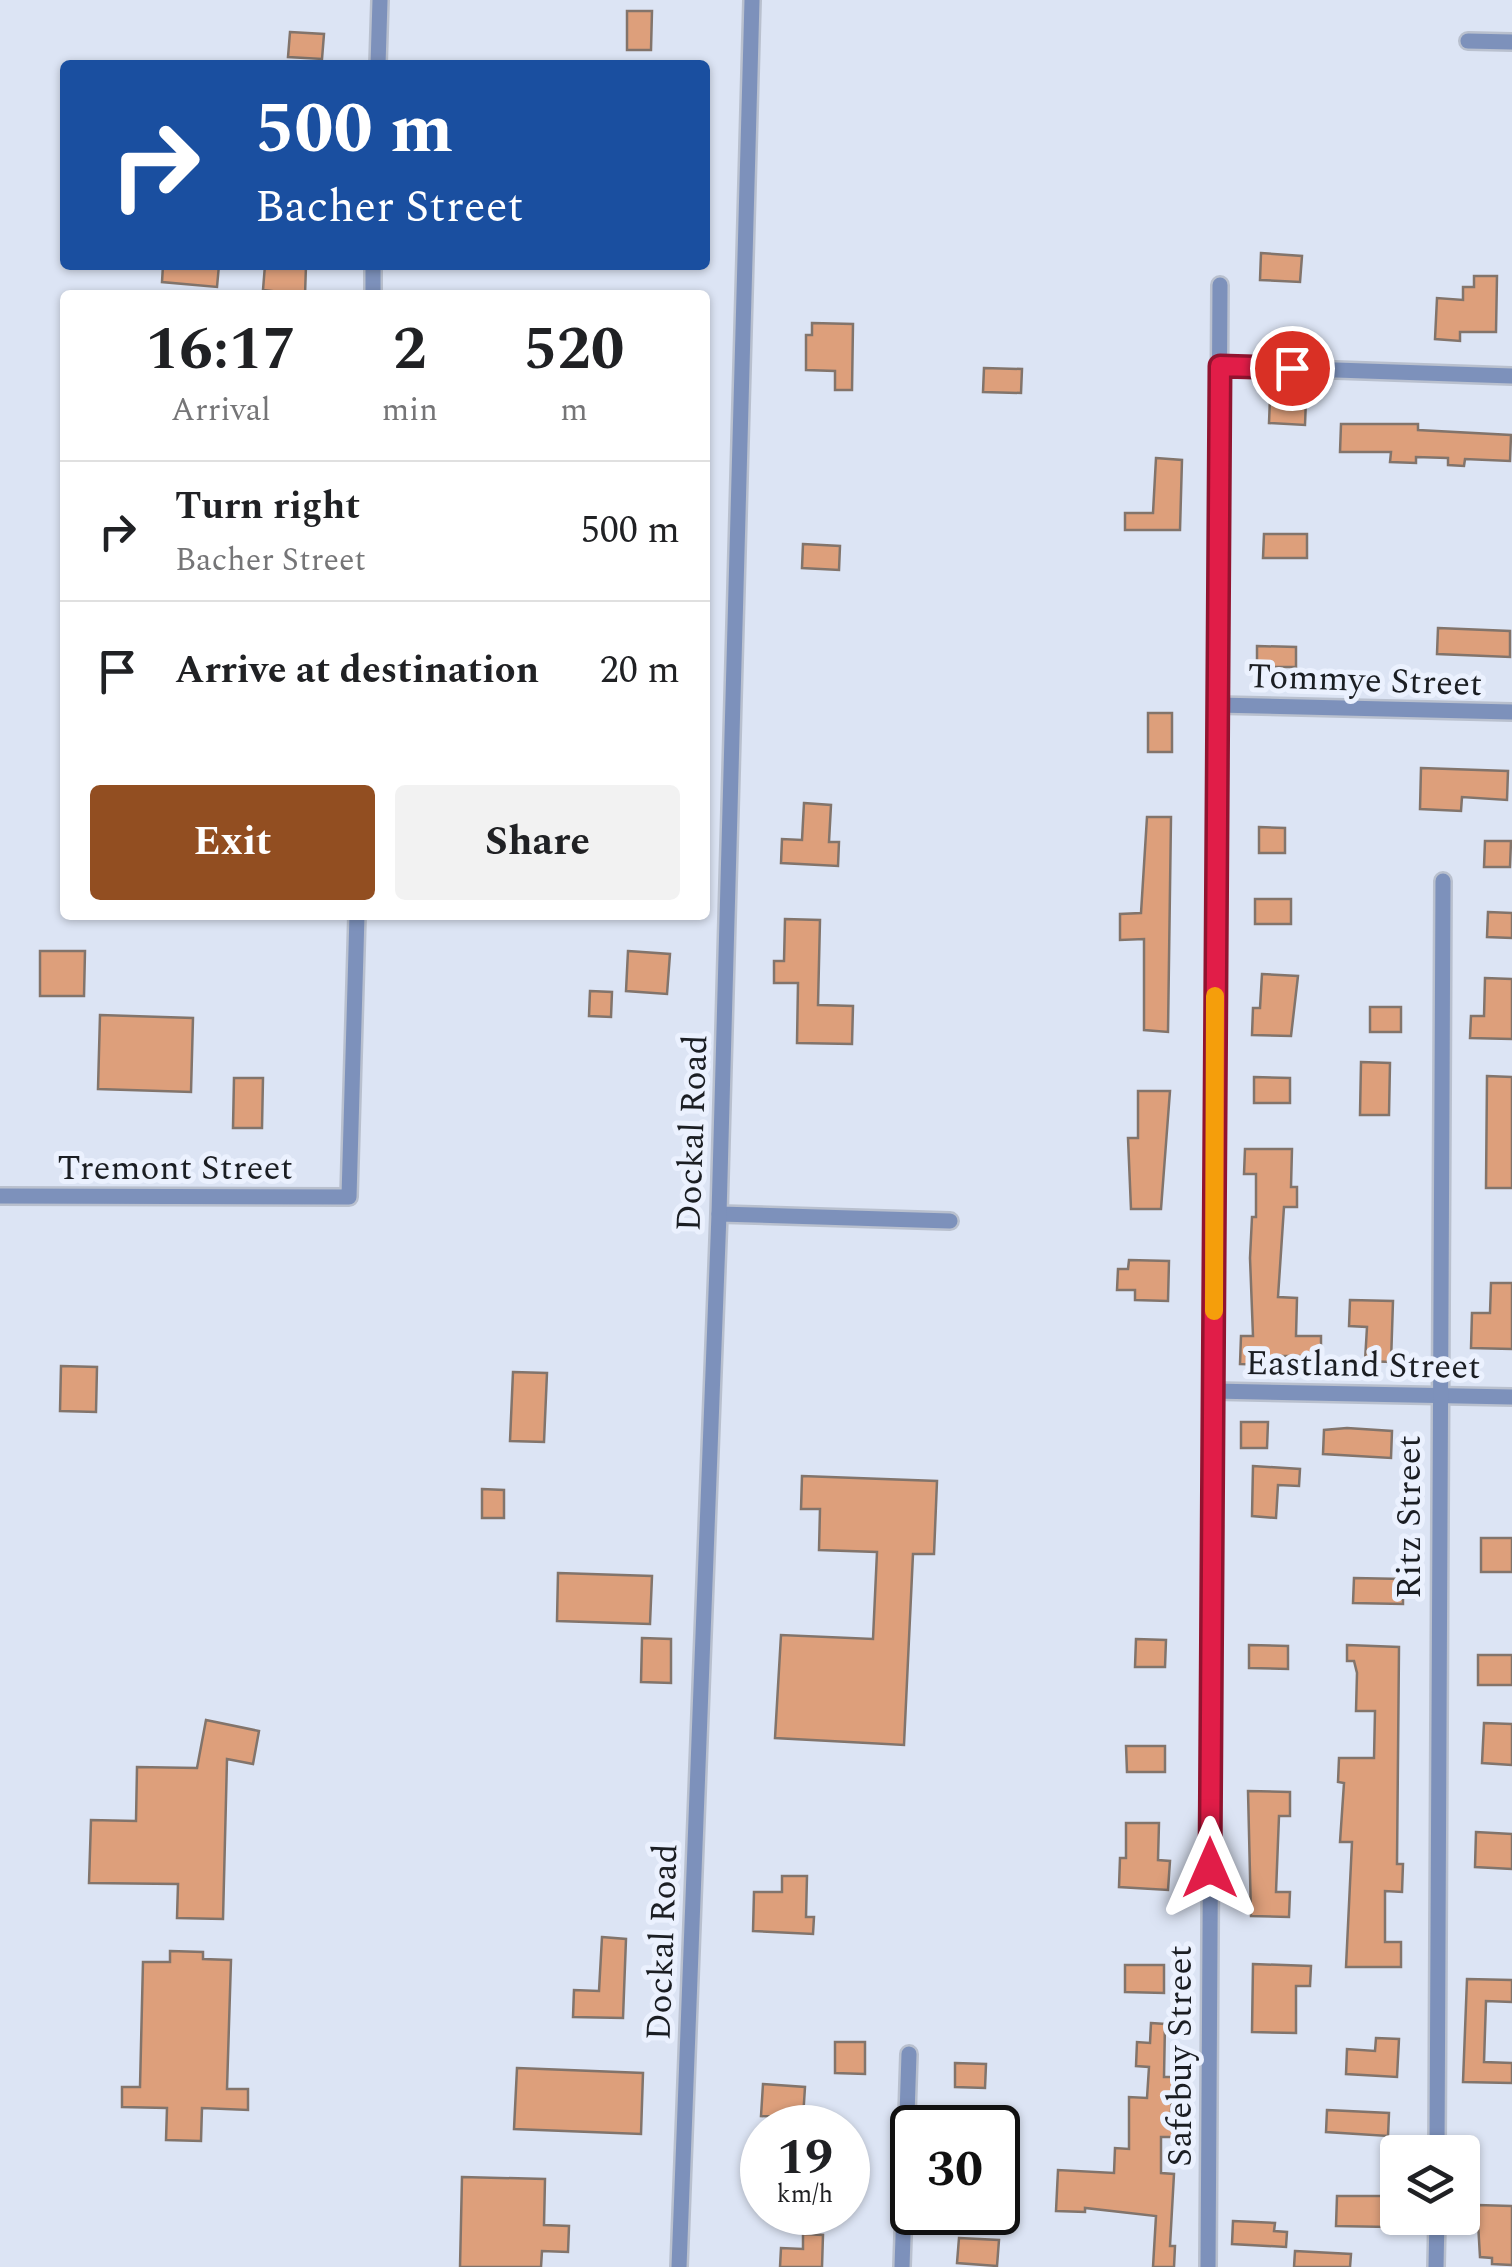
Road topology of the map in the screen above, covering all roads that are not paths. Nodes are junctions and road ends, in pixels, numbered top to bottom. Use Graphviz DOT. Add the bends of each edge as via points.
graph roads {
  1 [pos="380,0"];
  2 [pos="752,0"];
  3 [pos="1468,40"];
  4 [pos="1512,42"];
  5 [pos="378,60"];
  6 [pos="1220,285"];
  7 [pos="1220,366"];
  8 [pos="1512,376"];
  9 [pos="1217,705"];
  10 [pos="1512,712"];
  11 [pos="1443,881"];
  12 [pos="356,920"];
  13 [pos="0,1196"];
  14 [pos="718,1214"];
  15 [pos="950,1222"];
  16 [pos="1213,1391"];
  17 [pos="1438,1395"];
  18 [pos="1512,1397"];
  19 [pos="910,2054"];
  20 [pos="1437,2135"];
  21 [pos="1437,2235"];
  22 [pos="679,2267"];
  23 [pos="902,2267"];
  24 [pos="1208,2267"];
  25 [pos="1436,2267"];
  1 -- 5 [label="street"];
  2 -- 14 [label="street, Dockal Road"];
  3 -- 4 [label="street"];
  6 -- 7 [label="street, Safebuy Street"];
  7 -- 8 [label="street"];
  7 -- 9 [label="street, Safebuy Street"];
  9 -- 10 [label="street, Tommye Street"];
  9 -- 16 [label="street, Safebuy Street"];
  11 -- 17 [label="street, Ritz Street"];
  12 -- 13 [label="street, Tremont Street" via="349,1197"];
  14 -- 15 [label="street"];
  14 -- 22 [label="street, Dockal Road"];
  16 -- 17 [label="street, Eastland Street"];
  16 -- 24 [label="street, Safebuy Street"];
  17 -- 18 [label="street, Eastland Street"];
  17 -- 20 [label="street, Ritz Street"];
  19 -- 23 [label="street"];
  21 -- 25 [label="street"];
}
